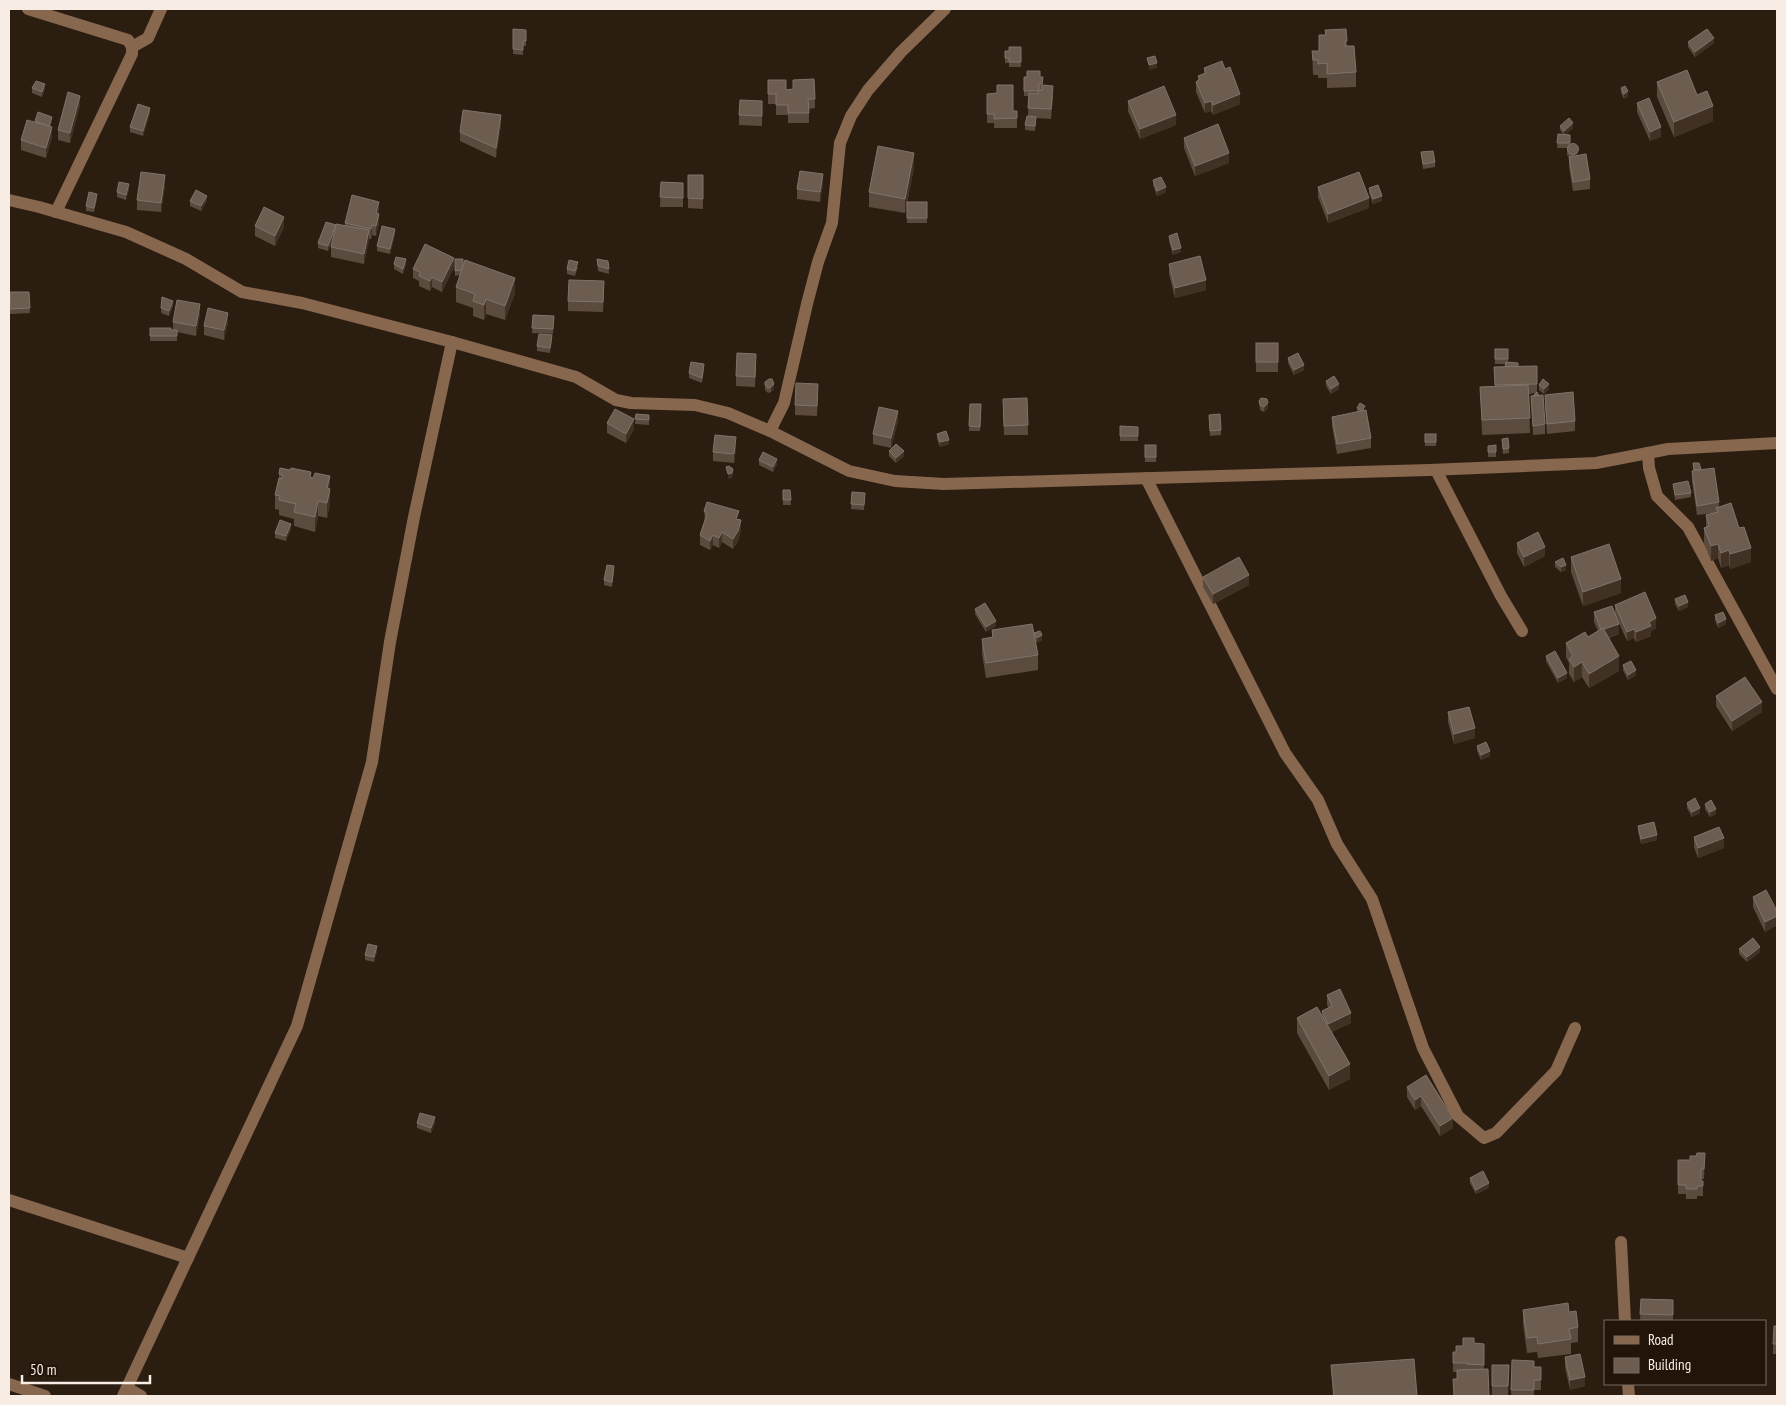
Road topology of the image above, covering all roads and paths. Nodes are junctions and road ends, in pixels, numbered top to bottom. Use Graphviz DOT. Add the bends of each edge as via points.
graph roads {
  1 [pos="28,9"];
  2 [pos="161,9"];
  3 [pos="946,9"];
  4 [pos="132,47"];
  5 [pos="9,200"];
  6 [pos="56,212"];
  7 [pos="452,342"];
  8 [pos="770,431"];
  9 [pos="1777,443"];
  10 [pos="1648,453"];
  11 [pos="1436,470"];
  12 [pos="1146,478"];
  13 [pos="1522,631"];
  14 [pos="1777,689"];
  15 [pos="1575,1028"];
  16 [pos="9,1200"];
  17 [pos="1621,1242"];
  18 [pos="188,1258"];
  19 [pos="1625,1320"];
  20 [pos="9,1384"];
  21 [pos="125,1392"];
  22 [pos="45,1396"];
  23 [pos="140,1396"];
  1 -- 4 [label="street" via="128,40"];
  2 -- 4 [label="street" via="148,38"];
  3 -- 8 [label="street" via="901,52 868,90 851,116 840,143 832,223 818,262 784,403"];
  4 -- 6 [label="street" via="132,54"];
  5 -- 6 [label="street"];
  6 -- 7 [label="street" via="126,232 186,259 242,292 302,303"];
  7 -- 8 [label="street" via="576,377 616,400 708,407"];
  7 -- 18 [label="street" via="390,642 372,762 297,1026"];
  8 -- 12 [label="street" via="849,471 895,481 944,484"];
  9 -- 10 [label="street"];
  10 -- 11 [label="street" via="1596,463"];
  10 -- 14 [label="street" via="1657,496 1688,527"];
  11 -- 12 [label="street"];
  11 -- 13 [label="street" via="1496,588"];
  12 -- 15 [label="street" via="1286,753 1318,800 1337,844 1372,898 1422,1048 1458,1116 1484,1138 1496,1133 1556,1071"];
  16 -- 18 [label="street"];
  17 -- 19 [label="street"];
  18 -- 21 [label="street"];
  20 -- 22 [label="street"];
  21 -- 23 [label="street"];
}
